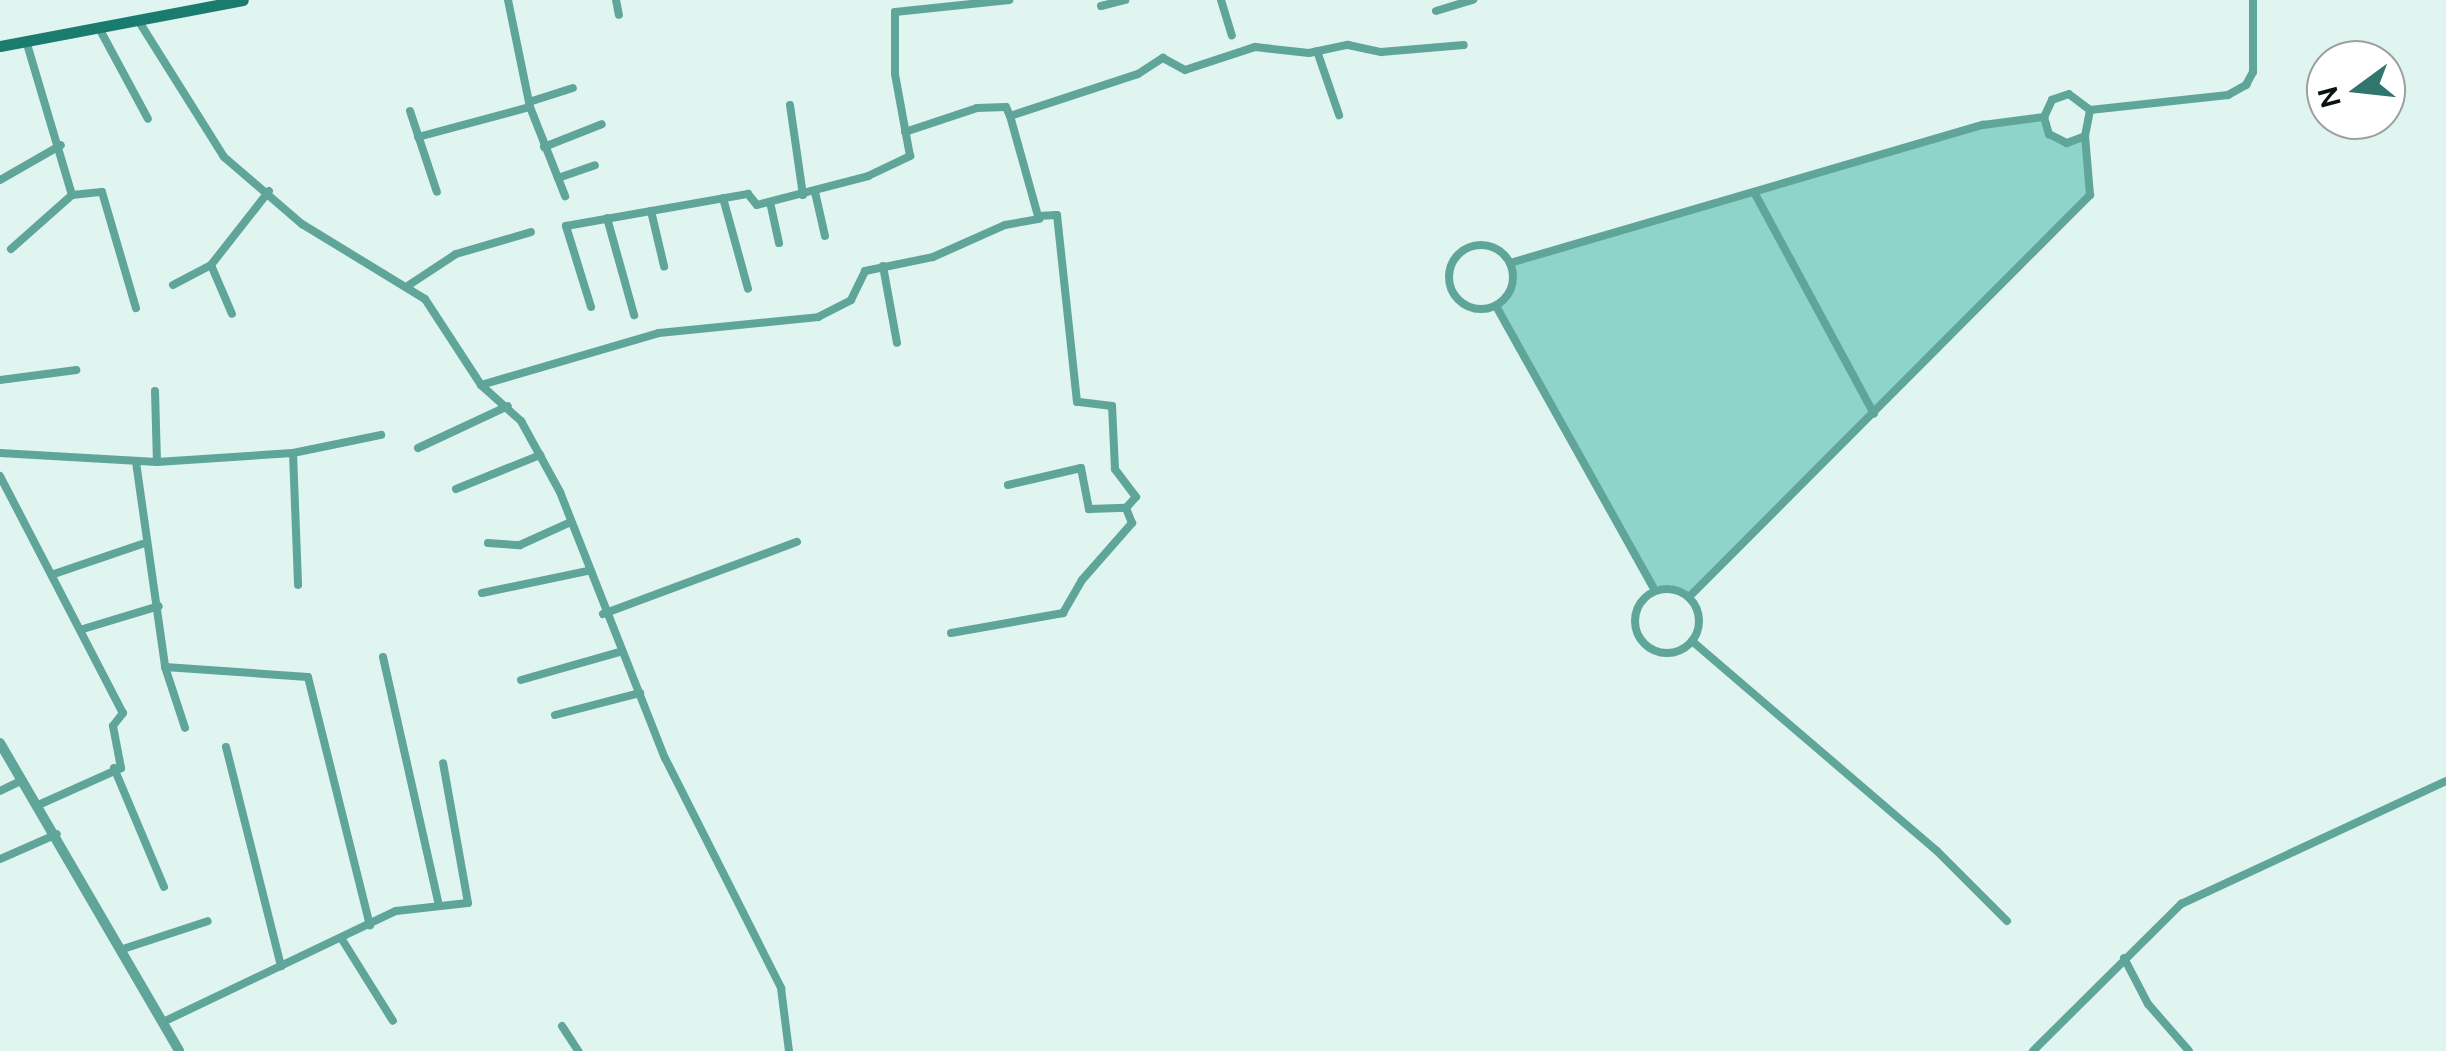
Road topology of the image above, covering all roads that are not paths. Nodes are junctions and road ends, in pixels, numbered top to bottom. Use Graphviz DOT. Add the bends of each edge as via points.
graph roads {
  1 [pos="242,0"];
  2 [pos="508,0"];
  3 [pos="616,0"];
  4 [pos="1009,0"];
  5 [pos="1125,0"];
  6 [pos="1222,0"];
  7 [pos="1473,0"];
  8 [pos="2252,0"];
  9 [pos="1101,6"];
  10 [pos="1436,10"];
  11 [pos="618,14"];
  12 [pos="135,16"];
  13 [pos="100,28"];
  14 [pos="1232,35"];
  15 [pos="26,41"];
  16 [pos="0,46"];
  17 [pos="1464,46"];
  18 [pos="1317,52"];
  19 [pos="573,88"];
  20 [pos="530,105"];
  21 [pos="790,106"];
  22 [pos="2090,110"];
  23 [pos="410,111"];
  24 [pos="1338,115"];
  25 [pos="1010,116"];
  26 [pos="2044,116"];
  27 [pos="148,119"];
  28 [pos="602,124"];
  29 [pos="905,132"];
  30 [pos="2085,136"];
  31 [pos="418,137"];
  32 [pos="62,145"];
  33 [pos="544,147"];
  34 [pos="595,165"];
  35 [pos="558,178"];
  36 [pos="0,180"];
  37 [pos="270,191"];
  38 [pos="437,192"];
  39 [pos="815,192"];
  40 [pos="1754,192"];
  41 [pos="803,194"];
  42 [pos="72,195"];
  43 [pos="565,196"];
  44 [pos="723,198"];
  45 [pos="770,202"];
  46 [pos="651,210"];
  47 [pos="607,218"];
  48 [pos="1039,219"];
  49 [pos="531,232"];
  50 [pos="825,236"];
  51 [pos="779,243"];
  52 [pos="10,249"];
  53 [pos="1510,263"];
  54 [pos="211,264"];
  55 [pos="664,266"];
  56 [pos="883,266"];
  57 [pos="172,285"];
  58 [pos="408,285"];
  59 [pos="748,289"];
  60 [pos="1496,306"];
  61 [pos="590,307"];
  62 [pos="136,308"];
  63 [pos="232,314"];
  64 [pos="634,315"];
  65 [pos="896,343"];
  66 [pos="76,370"];
  67 [pos="0,380"];
  68 [pos="481,385"];
  69 [pos="155,391"];
  70 [pos="508,406"];
  71 [pos="1874,414"];
  72 [pos="381,435"];
  73 [pos="418,448"];
  74 [pos="294,453"];
  75 [pos="0,454"];
  76 [pos="540,455"];
  77 [pos="136,462"];
  78 [pos="157,462"];
  79 [pos="0,476"];
  80 [pos="1008,485"];
  81 [pos="456,489"];
  82 [pos="1126,508"];
  83 [pos="571,522"];
  84 [pos="797,542"];
  85 [pos="488,543"];
  86 [pos="142,544"];
  87 [pos="587,571"];
  88 [pos="54,574"];
  89 [pos="298,585"];
  90 [pos="1655,590"];
  91 [pos="482,593"];
  92 [pos="1689,597"];
  93 [pos="159,606"];
  94 [pos="603,614"];
  95 [pos="83,629"];
  96 [pos="952,633"];
  97 [pos="1692,642"];
  98 [pos="619,652"];
  99 [pos="383,656"];
  100 [pos="165,667"];
  101 [pos="521,680"];
  102 [pos="640,693"];
  103 [pos="555,715"];
  104 [pos="186,728"];
  105 [pos="0,743"];
  106 [pos="226,747"];
  107 [pos="443,763"];
  108 [pos="114,768"];
  109 [pos="23,780"];
  110 [pos="2446,781"];
  111 [pos="0,791"];
  112 [pos="36,806"];
  113 [pos="57,834"];
  114 [pos="0,858"];
  115 [pos="164,887"];
  116 [pos="439,904"];
  117 [pos="208,920"];
  118 [pos="2007,921"];
  119 [pos="370,924"];
  120 [pos="342,941"];
  121 [pos="123,948"];
  122 [pos="2124,958"];
  123 [pos="281,966"];
  124 [pos="393,1021"];
  125 [pos="163,1022"];
  126 [pos="562,1026"];
  127 [pos="180,1051"];
  128 [pos="578,1051"];
  129 [pos="789,1051"];
  130 [pos="2033,1051"];
  131 [pos="2189,1051"];
  1 -- 12 [label="main road"];
  2 -- 20 [label="street"];
  3 -- 11 [label="street"];
  4 -- 29 [label="street" via="895,12"];
  5 -- 9 [label="street"];
  6 -- 14 [label="street"];
  7 -- 10 [label="street"];
  8 -- 22 [label="street" via="2253,72 2246,86 2228,95"];
  12 -- 13 [label="main road"];
  12 -- 37 [label="street" via="224,157"];
  13 -- 15 [label="main road"];
  13 -- 27 [label="street"];
  15 -- 16 [label="main road"];
  15 -- 32 [label="street"];
  17 -- 18 [label="street"];
  18 -- 24 [label="street"];
  18 -- 25 [label="street" via="1255,47 1186,70 1163,58 1138,74"];
  19 -- 20 [label="street"];
  20 -- 31 [label="street"];
  20 -- 33 [label="street"];
  21 -- 41 [label="street"];
  22 -- 26 [label="street" via="2078,97 2060,96"];
  22 -- 30 [label="street"];
  23 -- 31 [label="street"];
  25 -- 29 [label="street" via="1006,107 977,108"];
  25 -- 48 [label="street"];
  26 -- 30 [label="street" via="2057,140"];
  26 -- 40 [label="street" via="1983,125"];
  28 -- 33 [label="street"];
  29 -- 39 [label="street" via="910,156"];
  30 -- 71 [label="street" via="2090,195"];
  31 -- 38 [label="street"];
  32 -- 36 [label="street"];
  32 -- 42 [label="street"];
  33 -- 35 [label="street"];
  34 -- 35 [label="street"];
  35 -- 43 [label="street"];
  37 -- 54 [label="street"];
  37 -- 58 [label="street" via="302,224"];
  39 -- 41 [label="street"];
  39 -- 50 [label="street"];
  40 -- 53 [label="street"];
  40 -- 71 [label="street"];
  41 -- 45 [label="street"];
  42 -- 52 [label="street"];
  42 -- 62 [label="street" via="102,192"];
  44 -- 45 [label="street" via="752,194 756,205"];
  44 -- 46 [label="street"];
  44 -- 59 [label="street"];
  45 -- 51 [label="street"];
  46 -- 47 [label="street"];
  46 -- 55 [label="street"];
  47 -- 61 [label="street" via="564,228"];
  47 -- 64 [label="street"];
  48 -- 56 [label="street" via="933,257"];
  48 -- 82 [label="street" via="1057,215 1076,402 1112,406 1115,469 1136,497"];
  49 -- 58 [label="street" via="456,254"];
  53 -- 60 [label="street" via="1512,288"];
  53 -- 60 [label="street" via="1479,245 1450,267 1460,302"];
  54 -- 57 [label="street"];
  54 -- 63 [label="street"];
  56 -- 65 [label="street"];
  56 -- 68 [label="street" via="864,270 851,300 818,317 686,327"];
  58 -- 68 [label="street" via="425,298"];
  60 -- 90 [label="street"];
  66 -- 67 [label="street"];
  68 -- 70 [label="street"];
  69 -- 78 [label="street"];
  70 -- 73 [label="street"];
  70 -- 76 [label="street"];
  71 -- 92 [label="street"];
  72 -- 74 [label="street"];
  74 -- 78 [label="street"];
  74 -- 89 [label="street"];
  75 -- 77 [label="street"];
  76 -- 81 [label="street"];
  76 -- 83 [label="street"];
  77 -- 78 [label="street"];
  77 -- 93 [label="street"];
  79 -- 88 [label="street"];
  80 -- 82 [label="street" via="1080,468 1089,509"];
  82 -- 96 [label="street" via="1132,523 1063,613"];
  83 -- 85 [label="street" via="520,545"];
  83 -- 87 [label="street"];
  84 -- 94 [label="street"];
  86 -- 88 [label="street"];
  87 -- 91 [label="street"];
  87 -- 94 [label="street"];
  88 -- 95 [label="street"];
  90 -- 92 [label="street"];
  90 -- 97 [label="street" via="1637,608 1638,634 1646,645 1670,653"];
  92 -- 97 [label="street" via="1700,618"];
  93 -- 95 [label="street"];
  93 -- 100 [label="street"];
  94 -- 98 [label="street"];
  95 -- 108 [label="street" via="122,707 113,726 124,764"];
  97 -- 118 [label="street" via="1938,851"];
  98 -- 101 [label="street"];
  98 -- 102 [label="street"];
  99 -- 116 [label="street"];
  100 -- 104 [label="street"];
  100 -- 119 [label="street" via="308,678"];
  102 -- 103 [label="street"];
  102 -- 129 [label="street" via="665,758 781,988"];
  105 -- 109 [label="street"];
  106 -- 123 [label="street"];
  107 -- 116 [label="street" via="472,899"];
  108 -- 112 [label="street"];
  108 -- 115 [label="street"];
  109 -- 111 [label="street"];
  109 -- 112 [label="street"];
  110 -- 122 [label="street" via="2193,897"];
  112 -- 113 [label="street"];
  113 -- 114 [label="street"];
  113 -- 121 [label="street"];
  116 -- 119 [label="street" via="396,911"];
  117 -- 121 [label="street"];
  119 -- 120 [label="street"];
  120 -- 123 [label="street"];
  120 -- 124 [label="street"];
  121 -- 125 [label="street"];
  122 -- 130 [label="street"];
  122 -- 131 [label="street" via="2148,1004"];
  123 -- 125 [label="street"];
  125 -- 127 [label="street"];
  126 -- 128 [label="street"];
}
